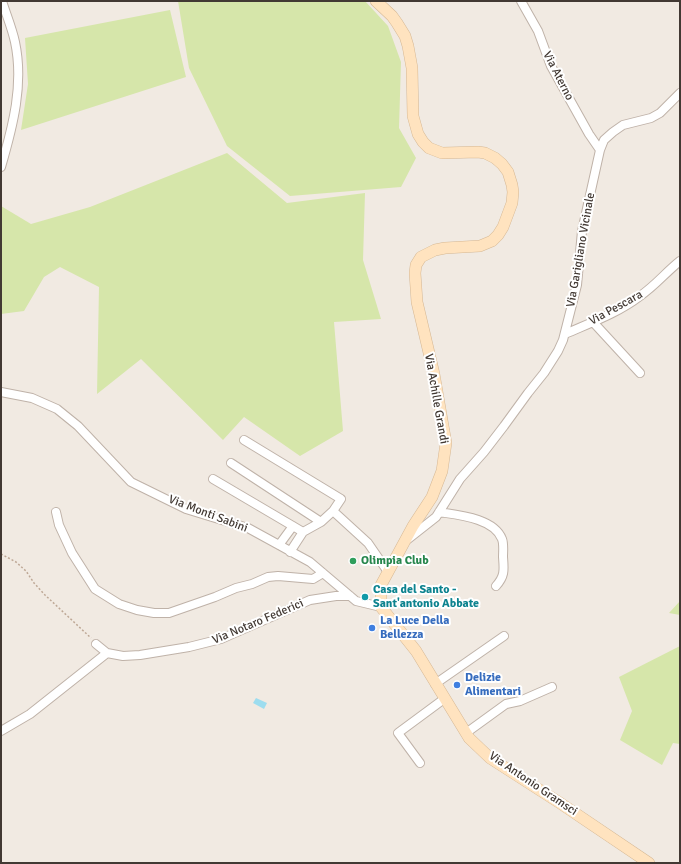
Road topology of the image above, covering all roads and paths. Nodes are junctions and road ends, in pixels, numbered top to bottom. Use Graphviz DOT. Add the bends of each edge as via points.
graph roads {
  1 [pos="2,1"];
  2 [pos="376,1"];
  3 [pos="522,1"];
  4 [pos="680,93"];
  5 [pos="600,150"];
  6 [pos="1,167"];
  7 [pos="680,261"];
  8 [pos="594,322"];
  9 [pos="565,334"];
  10 [pos="640,373"];
  11 [pos="1,392"];
  12 [pos="244,440"];
  13 [pos="231,463"];
  14 [pos="212,479"];
  15 [pos="333,511"];
  16 [pos="56,512"];
  17 [pos="439,512"];
  18 [pos="321,522"];
  19 [pos="293,526"];
  20 [pos="303,532"];
  21 [pos="405,540"];
  22 [pos="279,545"];
  23 [pos="290,552"];
  24 [pos="1,554"];
  25 [pos="388,572"];
  26 [pos="322,573"];
  27 [pos="496,586"];
  28 [pos="350,596"];
  29 [pos="381,607"];
  30 [pos="504,636"];
  31 [pos="96,644"];
  32 [pos="107,653"];
  33 [pos="435,684"];
  34 [pos="552,687"];
  35 [pos="444,699"];
  36 [pos="1,731"];
  37 [pos="466,733"];
  38 [pos="420,763"];
  39 [pos="649,863"];
  1 -- 6 [label="street" via="15,42 18,80 14,122"];
  2 -- 21 [label="main road, Via Achille Grandi" via="392,16 408,46 412,68 413,116 422,142 442,153 485,153 506,168 512,185 512,203 503,227 492,242 427,253 416,265 417,302 434,374 446,443 442,471 432,497"];
  3 -- 5 [label="street, Via Aterno" via="538,31 551,66"];
  4 -- 5 [label="street, Via Garigliano Vicinale" via="660,113 623,125 613,132 604,140"];
  5 -- 9 [label="street, Via Garigliano Vicinale" via="582,231 577,285"];
  7 -- 8 [label="street, Via Pescara" via="642,295"];
  8 -- 9 [label="street, Via Pescara"];
  8 -- 10 [label="street"];
  9 -- 17 [label="street, Via Garigliano Vicinale" via="544,373 484,452 460,479"];
  11 -- 22 [label="street, Via Monti Sabini" via="32,398 57,409 78,426 131,482 186,508 248,528"];
  12 -- 15 [label="street" via="341,499"];
  13 -- 18 [label="street"];
  14 -- 19 [label="street"];
  15 -- 18 [label="street"];
  15 -- 25 [label="street" via="368,543"];
  16 -- 26 [label="street" via="59,526 72,553 95,589 120,604 137,610 169,613 268,577 313,579"];
  17 -- 21 [label="street, Via Garigliano Vicinale" via="422,529"];
  17 -- 27 [label="street" via="477,519 493,527 502,539 504,571 502,580"];
  18 -- 20 [label="street"];
  19 -- 20 [label="street"];
  19 -- 22 [label="street"];
  20 -- 23 [label="street"];
  21 -- 25 [label="main road, Via Achille Grandi"];
  22 -- 23 [label="street, Via Monti Sabini"];
  23 -- 26 [label="street, Via Monti Sabini" via="310,562"];
  24 -- 31 [label="path" via="26,571 45,595"];
  25 -- 29 [label="main road, Via Achille Grandi" via="380,585"];
  26 -- 28 [label="street, Via Monti Sabini"];
  28 -- 29 [label="street, Via Monti Sabini" via="356,601"];
  28 -- 32 [label="street, Via Notaro Federici" via="310,600 208,643 140,655 123,656"];
  29 -- 33 [label="main road, Via Antonio Gramsci" via="416,651"];
  30 -- 33 [label="street"];
  31 -- 32 [label="street"];
  32 -- 36 [label="street" via="30,714"];
  33 -- 35 [label="main road, Via Antonio Gramsci"];
  34 -- 37 [label="street" via="520,702 506,704"];
  35 -- 37 [label="main road, Via Antonio Gramsci"];
  35 -- 38 [label="street" via="398,733"];
  37 -- 39 [label="main road, Via Antonio Gramsci" via="490,758"];
}
